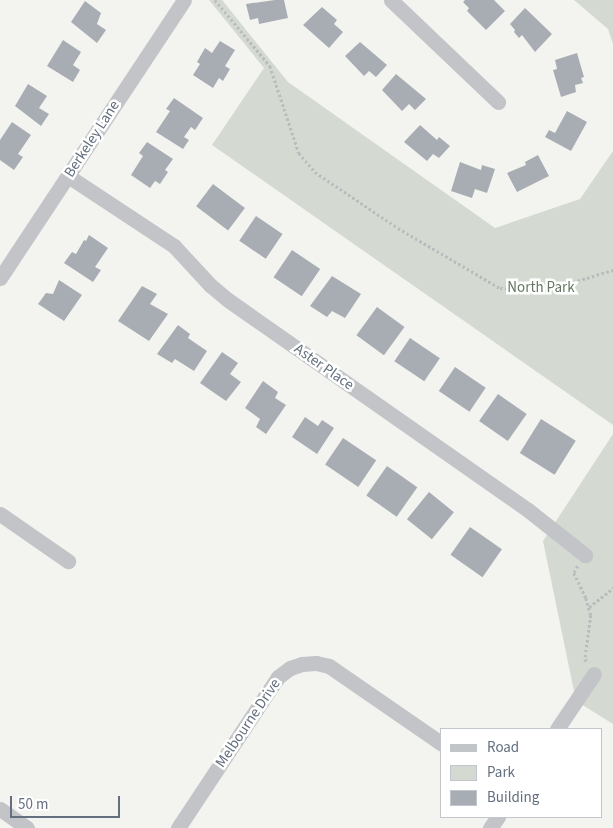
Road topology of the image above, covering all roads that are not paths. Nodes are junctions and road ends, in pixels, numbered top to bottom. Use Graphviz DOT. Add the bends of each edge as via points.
graph roads {
  1 [pos="184,0"];
  2 [pos="391,0"];
  3 [pos="498,102"];
  4 [pos="68,176"];
  5 [pos="0,278"];
  6 [pos="0,514"];
  7 [pos="585,555"];
  8 [pos="68,562"];
  9 [pos="594,674"];
  10 [pos="558,728"];
  11 [pos="440,743"];
  12 [pos="0,809"];
  13 [pos="27,828"];
  14 [pos="178,828"];
  1 -- 4 [label="street, Berkeley Lane"];
  2 -- 3 [label="street"];
  4 -- 5 [label="street, Berkeley Lane"];
  4 -- 7 [label="street, Aster Place" via="174,246 228,300 528,510"];
  6 -- 8 [label="street"];
  9 -- 10 [label="street"];
  11 -- 14 [label="street, Melbourne Drive" via="329,666 302,664 278,677"];
  12 -- 13 [label="street"];
}
